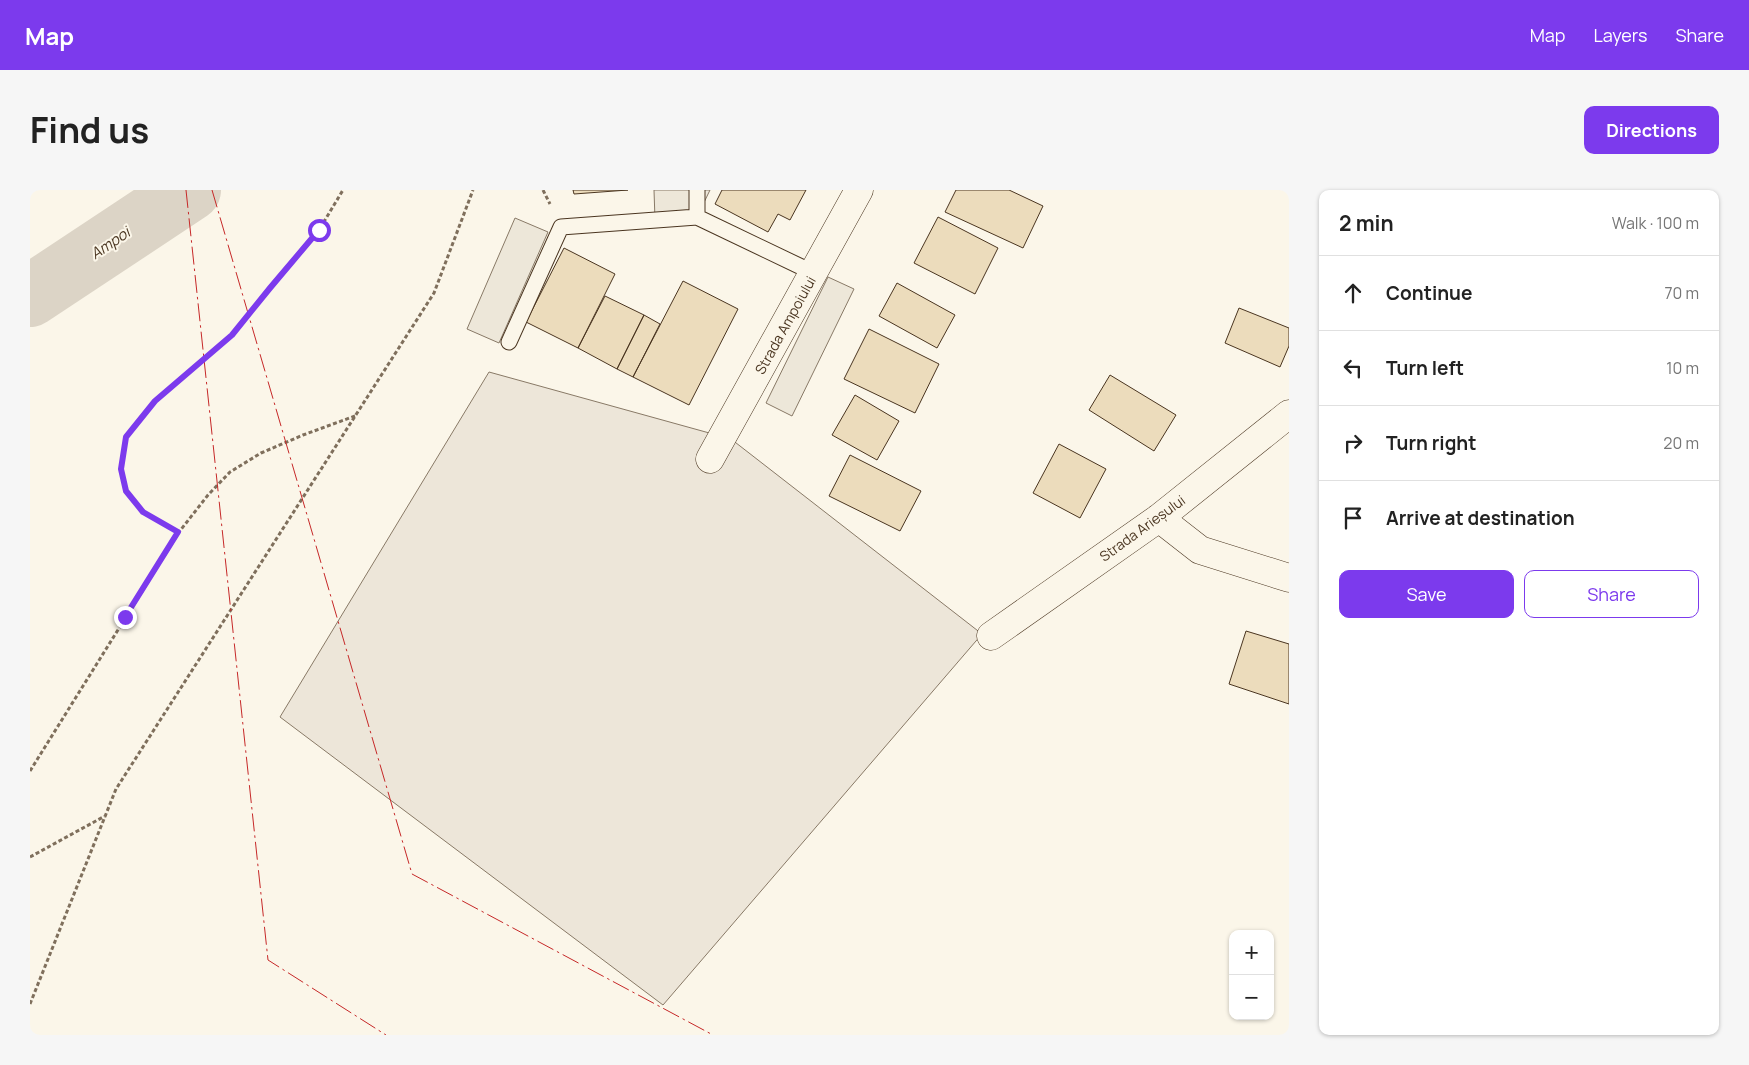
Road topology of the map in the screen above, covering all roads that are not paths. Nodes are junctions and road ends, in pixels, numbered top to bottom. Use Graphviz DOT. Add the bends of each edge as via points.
graph roads {
  1 [pos="697,190"];
  2 [pos="859,190"];
  3 [pos="697,217"];
  4 [pos="814,273"];
  5 [pos="509,342"];
  6 [pos="1289,414"];
  7 [pos="710,460"];
  8 [pos="1159,518"];
  9 [pos="1289,578"];
  10 [pos="991,636"];
  1 -- 3 [label="lane"];
  2 -- 4 [label="street, Strada Ampoiului"];
  3 -- 4 [label="lane"];
  3 -- 5 [label="lane" via="561,227"];
  4 -- 7 [label="street, Strada Ampoiului"];
  6 -- 8 [label="street, Strada Arieșului"];
  8 -- 9 [label="street" via="1200,550"];
  8 -- 10 [label="street, Strada Arieșului"];
}
